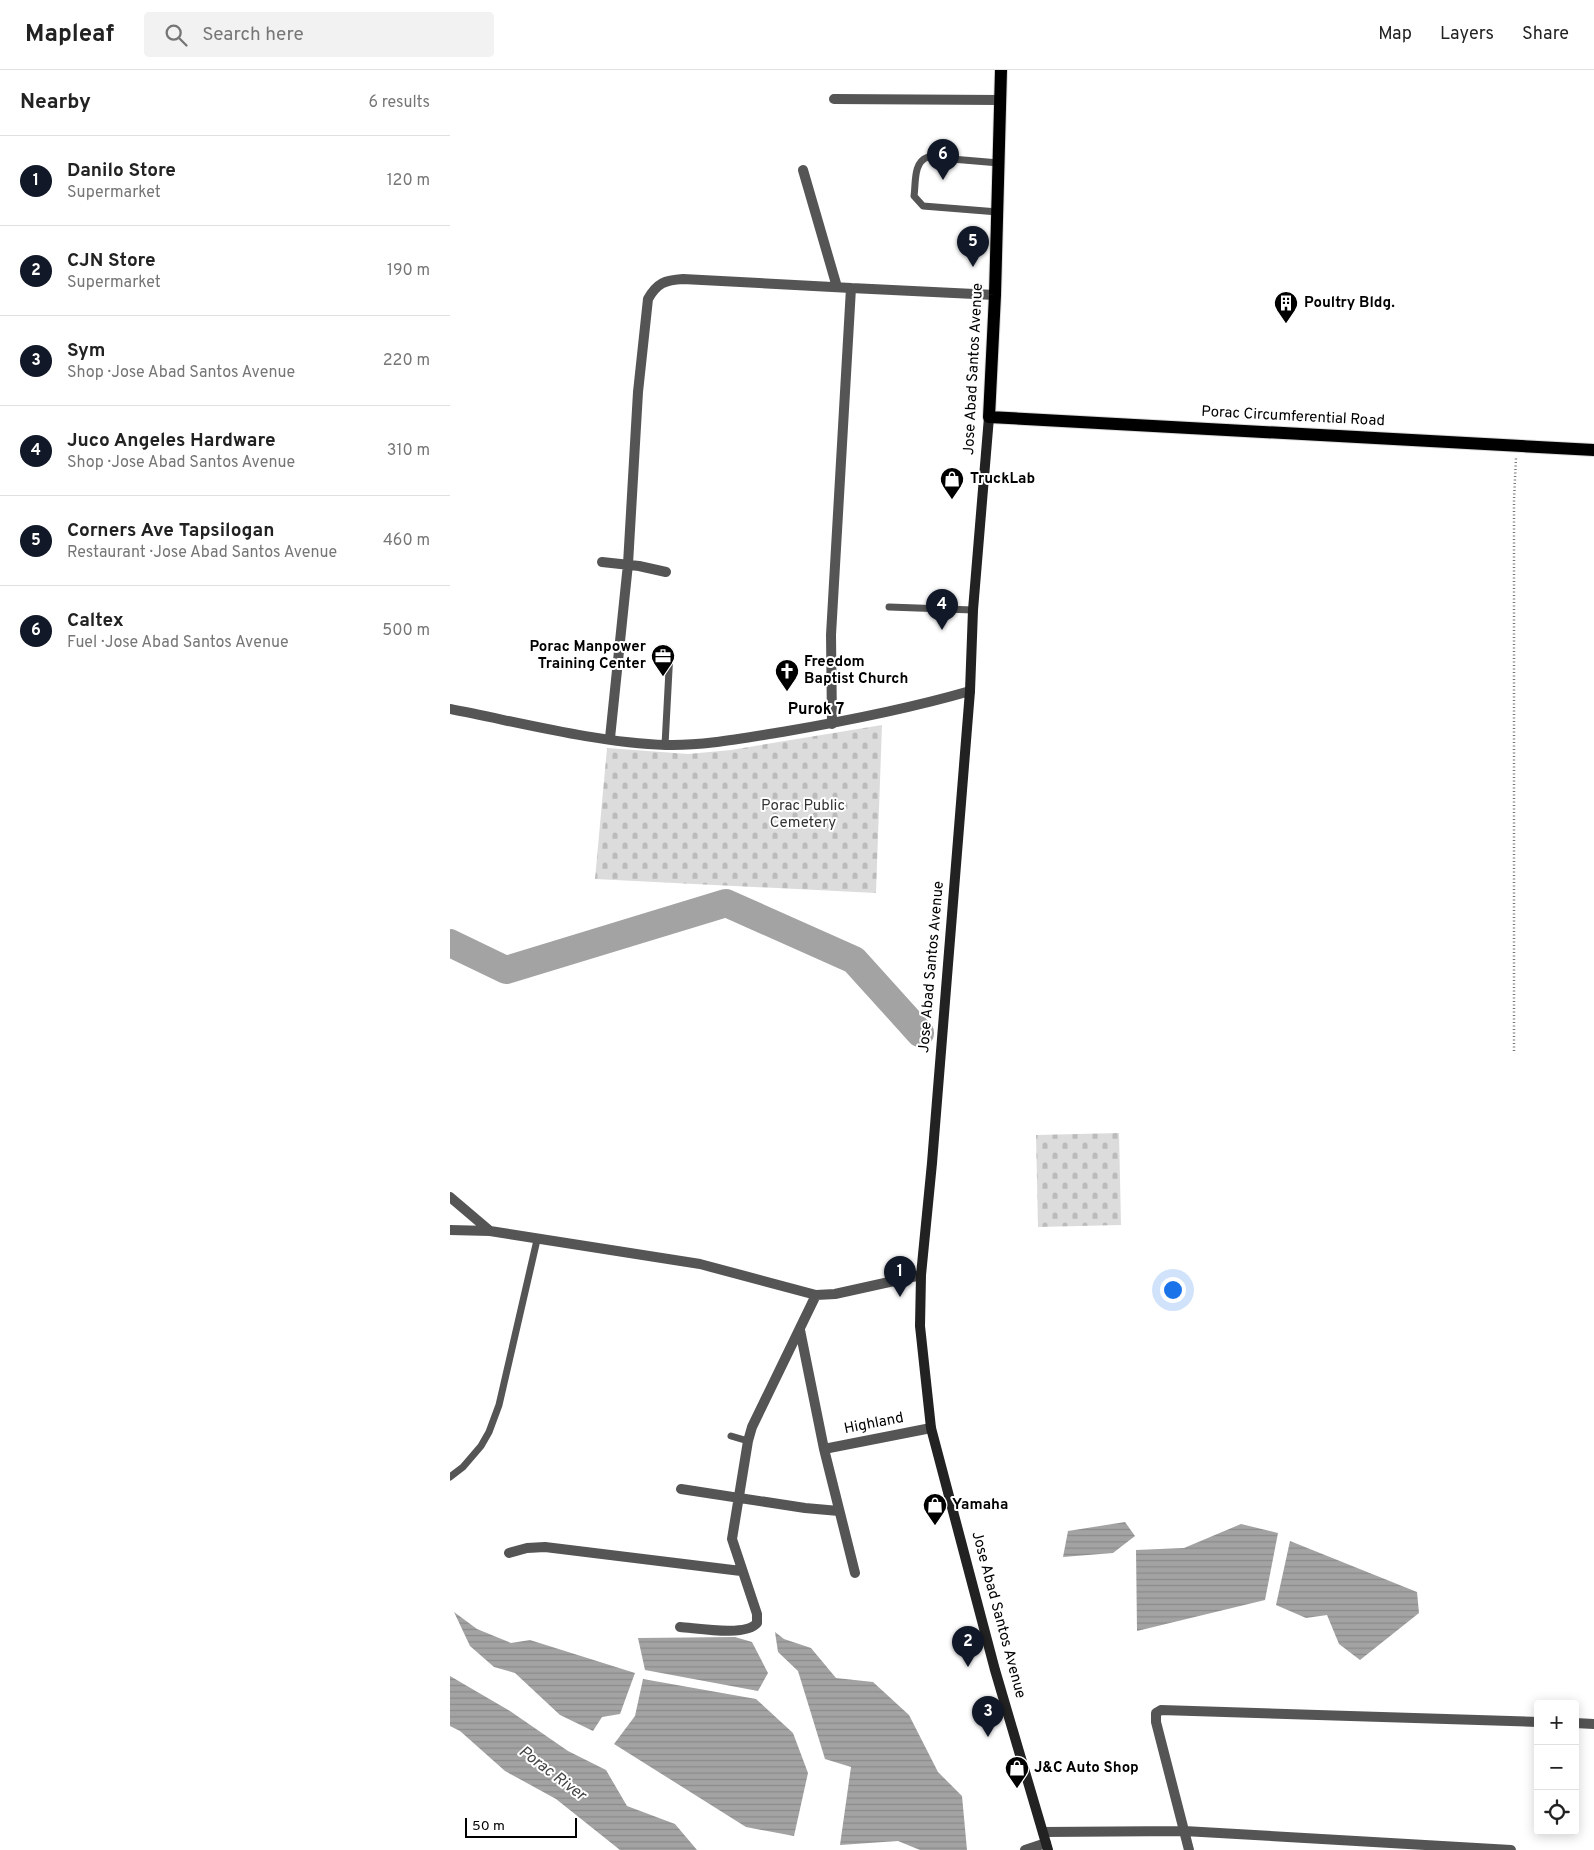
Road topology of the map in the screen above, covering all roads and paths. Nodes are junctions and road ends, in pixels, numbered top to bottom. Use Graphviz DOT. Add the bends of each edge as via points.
graph roads {
  1 [pos="1001,70"];
  2 [pos="834,99"];
  3 [pos="1000,100"];
  4 [pos="999,163"];
  5 [pos="803,170"];
  6 [pos="998,212"];
  7 [pos="837,287"];
  8 [pos="851,288"];
  9 [pos="995,295"];
  10 [pos="989,416"];
  11 [pos="1516,446"];
  12 [pos="1594,450"];
  13 [pos="602,562"];
  14 [pos="628,564"];
  15 [pos="666,572"];
  16 [pos="889,607"];
  17 [pos="974,610"];
  18 [pos="670,651"];
  19 [pos="970,691"];
  20 [pos="450,709"];
  21 [pos="832,724"];
  22 [pos="610,738"];
  23 [pos="665,745"];
  24 [pos="1514,1051"];
  25 [pos="450,1197"];
  26 [pos="450,1230"];
  27 [pos="490,1231"];
  28 [pos="537,1240"];
  29 [pos="921,1274"];
  30 [pos="816,1296"];
  31 [pos="800,1330"];
  32 [pos="931,1428"];
  33 [pos="731,1436"];
  34 [pos="748,1442"];
  35 [pos="824,1450"];
  36 [pos="450,1477"];
  37 [pos="681,1488"];
  38 [pos="740,1497"];
  39 [pos="840,1511"];
  40 [pos="509,1553"];
  41 [pos="741,1571"];
  42 [pos="855,1573"];
  43 [pos="680,1627"];
  44 [pos="1534,1722"];
  45 [pos="1579,1723"];
  46 [pos="1594,1724"];
  47 [pos="1184,1831"];
  48 [pos="1043,1832"];
  49 [pos="1047,1846"];
  50 [pos="1025,1850"];
  51 [pos="1189,1850"];
  52 [pos="1511,1850"];
  1 -- 3 [label="main road, Jose Abad Santos Avenue"];
  2 -- 3 [label="street"];
  3 -- 4 [label="main road, Jose Abad Santos Avenue"];
  4 -- 6 [label="main road, Jose Abad Santos Avenue"];
  4 -- 6 [label="lane" via="921,159 917,166 914,196 922,206"];
  5 -- 7 [label="street"];
  6 -- 9 [label="main road, Jose Abad Santos Avenue"];
  7 -- 8 [label="street"];
  7 -- 14 [label="street" via="682,279 666,280 653,289 648,299 644,331"];
  8 -- 9 [label="street"];
  8 -- 21 [label="street" via="831,634"];
  9 -- 10 [label="main road, Jose Abad Santos Avenue"];
  10 -- 11 [label="main road, Porac Circumferential Road"];
  10 -- 17 [label="main road, Jose Abad Santos Avenue"];
  11 -- 12 [label="main road, Porac Circumferential Road"];
  11 -- 24 [label="path"];
  13 -- 14 [label="street"];
  14 -- 15 [label="street"];
  14 -- 22 [label="street"];
  16 -- 17 [label="lane"];
  17 -- 19 [label="main road, Jose Abad Santos Avenue"];
  18 -- 23 [label="lane"];
  19 -- 21 [label="street"];
  19 -- 29 [label="main road, Jose Abad Santos Avenue"];
  20 -- 22 [label="street"];
  21 -- 23 [label="street" via="728,740"];
  22 -- 23 [label="street"];
  25 -- 27 [label="street"];
  26 -- 27 [label="street"];
  27 -- 28 [label="street"];
  28 -- 30 [label="street" via="700,1264"];
  28 -- 36 [label="lane" via="499,1405 481,1446"];
  29 -- 30 [label="street"];
  29 -- 32 [label="main road, Jose Abad Santos Avenue" via="920,1326"];
  30 -- 31 [label="street"];
  31 -- 34 [label="street" via="752,1427"];
  31 -- 35 [label="street"];
  32 -- 35 [label="street, Highland"];
  32 -- 48 [label="main road, Jose Abad Santos Avenue" via="995,1670"];
  33 -- 34 [label="lane"];
  34 -- 38 [label="street"];
  35 -- 39 [label="street"];
  37 -- 38 [label="street"];
  38 -- 39 [label="street"];
  38 -- 41 [label="street" via="732,1539"];
  39 -- 42 [label="street"];
  40 -- 41 [label="street" via="545,1548"];
  41 -- 43 [label="street" via="758,1619 754,1627 743,1631"];
  44 -- 47 [label="street" via="1162,1710 1156,1713 1156,1722"];
  45 -- 46 [label="street"];
  47 -- 48 [label="street"];
  47 -- 51 [label="street"];
  47 -- 52 [label="street"];
  48 -- 49 [label="main road, Jose Abad Santos Avenue"];
  49 -- 50 [label="street"];
}
